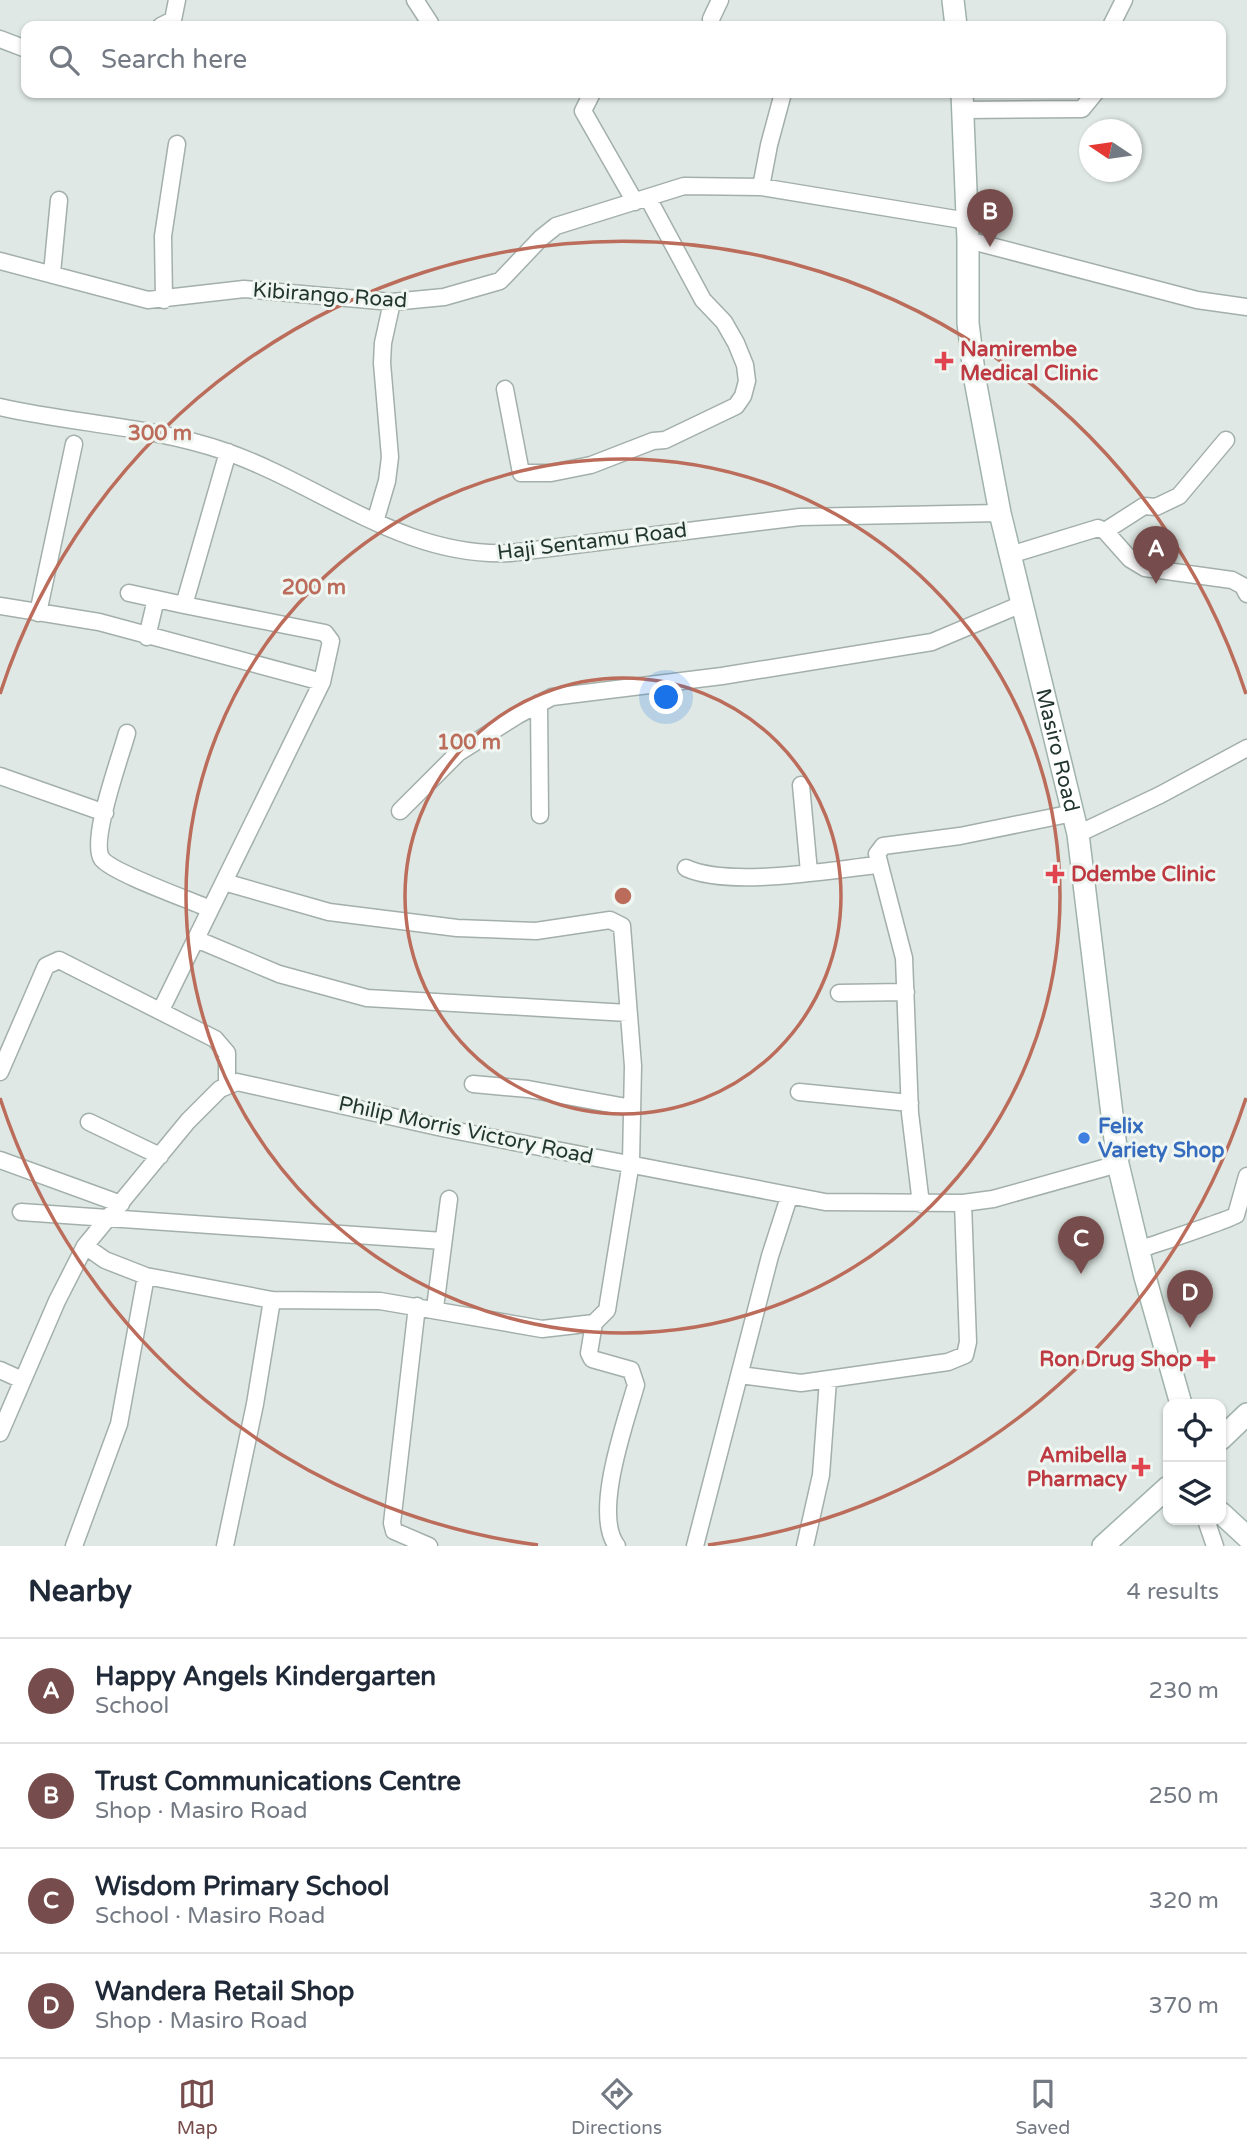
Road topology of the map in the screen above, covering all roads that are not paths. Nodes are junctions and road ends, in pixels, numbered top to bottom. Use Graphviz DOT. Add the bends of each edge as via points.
graph roads {
  1 [pos="177,0"];
  2 [pos="415,0"];
  3 [pos="720,0"];
  4 [pos="953,0"];
  5 [pos="1124,0"];
  6 [pos="711,19"];
  7 [pos="171,21"];
  8 [pos="429,21"];
  9 [pos="955,21"];
  10 [pos="1114,21"];
  11 [pos="0,39"];
  12 [pos="21,47"];
  13 [pos="590,98"];
  14 [pos="782,98"];
  15 [pos="1091,98"];
  16 [pos="962,101"];
  17 [pos="177,144"];
  18 [pos="761,187"];
  19 [pos="59,200"];
  20 [pos="642,200"];
  21 [pos="968,230"];
  22 [pos="0,261"];
  23 [pos="52,273"];
  24 [pos="164,300"];
  25 [pos="392,302"];
  26 [pos="1247,307"];
  27 [pos="505,389"];
  28 [pos="0,407"];
  29 [pos="1226,440"];
  30 [pos="74,444"];
  31 [pos="228,452"];
  32 [pos="1000,513"];
  33 [pos="375,522"];
  34 [pos="1105,531"];
  35 [pos="1010,555"];
  36 [pos="129,593"];
  37 [pos="1247,594"];
  38 [pos="156,599"];
  39 [pos="1022,604"];
  40 [pos="184,605"];
  41 [pos="0,606"];
  42 [pos="38,613"];
  43 [pos="147,637"];
  44 [pos="322,682"];
  45 [pos="539,703"];
  46 [pos="127,733"];
  47 [pos="1247,748"];
  48 [pos="0,776"];
  49 [pos="801,785"];
  50 [pos="400,811"];
  51 [pos="105,813"];
  52 [pos="1073,813"];
  53 [pos="540,815"];
  54 [pos="1078,834"];
  55 [pos="878,865"];
  56 [pos="686,868"];
  57 [pos="809,872"];
  58 [pos="223,882"];
  59 [pos="211,909"];
  60 [pos="196,939"];
  61 [pos="906,992"];
  62 [pos="839,993"];
  63 [pos="161,1010"];
  64 [pos="628,1013"];
  65 [pos="0,1072"];
  66 [pos="473,1084"];
  67 [pos="227,1085"];
  68 [pos="799,1092"];
  69 [pos="910,1103"];
  70 [pos="632,1108"];
  71 [pos="89,1122"];
  72 [pos="160,1156"];
  73 [pos="0,1160"];
  74 [pos="631,1162"];
  75 [pos="1118,1164"];
  76 [pos="1247,1176"];
  77 [pos="789,1197"];
  78 [pos="449,1199"];
  79 [pos="963,1203"];
  80 [pos="121,1204"];
  81 [pos="921,1204"];
  82 [pos="21,1212"];
  83 [pos="1239,1219"];
  84 [pos="443,1241"];
  85 [pos="86,1246"];
  86 [pos="1138,1250"];
  87 [pos="146,1276"];
  88 [pos="272,1300"];
  89 [pos="417,1306"];
  90 [pos="435,1308"];
  91 [pos="594,1323"];
  92 [pos="0,1370"];
  93 [pos="740,1375"];
  94 [pos="22,1380"];
  95 [pos="828,1380"];
  96 [pos="1180,1399"];
  97 [pos="1247,1414"];
  98 [pos="0,1433"];
  99 [pos="1226,1434"];
  100 [pos="1163,1492"];
  101 [pos="1226,1517"];
  102 [pos="1208,1525"];
  103 [pos="1247,1536"];
  104 [pos="74,1546"];
  105 [pos="225,1546"];
  106 [pos="429,1546"];
  107 [pos="617,1546"];
  108 [pos="695,1546"];
  109 [pos="805,1546"];
  110 [pos="1103,1546"];
  111 [pos="1215,1546"];
  1 -- 7 [label="street"];
  2 -- 8 [label="street"];
  3 -- 6 [label="street"];
  4 -- 9 [label="main road"];
  5 -- 10 [label="street"];
  11 -- 12 [label="street"];
  13 -- 20 [label="street" via="583,111"];
  14 -- 18 [label="street"];
  15 -- 16 [label="street" via="1082,109"];
  16 -- 21 [label="main road, Masiro Road"];
  17 -- 24 [label="street" via="163,236"];
  18 -- 20 [label="street, Kibirango Road" via="684,186"];
  18 -- 21 [label="street, Kibirango Road"];
  19 -- 23 [label="street"];
  20 -- 25 [label="street, Kibirango Road" via="556,226 500,281 444,297"];
  20 -- 27 [label="street" via="703,300 736,343 747,381 736,406 665,440 591,465 521,473"];
  21 -- 26 [label="street, Kibirango Road" via="1197,300"];
  21 -- 32 [label="main road, Masiro Road" via="968,324"];
  22 -- 23 [label="street, Kibirango Road"];
  23 -- 24 [label="street, Kibirango Road" via="124,296"];
  24 -- 25 [label="street, Kibirango Road" via="244,289"];
  25 -- 33 [label="street" via="382,363 390,457"];
  28 -- 31 [label="street, Haji Sentamu Road" via="185,438"];
  29 -- 34 [label="street" via="1179,496 1130,512"];
  30 -- 42 [label="street"];
  31 -- 33 [label="street, Haji Sentamu Road"];
  31 -- 40 [label="street"];
  32 -- 33 [label="street, Haji Sentamu Road" via="800,517 490,554 445,548"];
  32 -- 35 [label="main road, Masiro Road"];
  34 -- 35 [label="street" via="1091,528"];
  34 -- 37 [label="street" via="1130,559 1145,568 1232,580"];
  35 -- 39 [label="main road, Masiro Road"];
  36 -- 38 [label="street"];
  38 -- 40 [label="street"];
  38 -- 43 [label="street"];
  39 -- 45 [label="street" via="932,642"];
  39 -- 52 [label="main road, Masiro Road"];
  40 -- 44 [label="street" via="325,633 331,641"];
  41 -- 42 [label="street"];
  42 -- 43 [label="street" via="99,622"];
  43 -- 44 [label="street"];
  44 -- 58 [label="street"];
  45 -- 50 [label="street" via="458,753"];
  45 -- 53 [label="street"];
  46 -- 51 [label="street"];
  47 -- 54 [label="street"];
  48 -- 51 [label="street"];
  49 -- 57 [label="street"];
  51 -- 59 [label="street" via="98,850 106,863"];
  52 -- 54 [label="main road, Masiro Road"];
  52 -- 55 [label="street" via="883,846 877,854"];
  54 -- 75 [label="main road, Masiro Road"];
  55 -- 57 [label="street"];
  55 -- 61 [label="street" via="897,927"];
  56 -- 57 [label="street" via="713,875"];
  58 -- 59 [label="street"];
  58 -- 64 [label="street" via="329,912 457,928 536,931 617,922 625,932"];
  59 -- 60 [label="street"];
  60 -- 63 [label="street"];
  60 -- 64 [label="street" via="279,974 367,998"];
  61 -- 62 [label="street"];
  61 -- 69 [label="street"];
  63 -- 65 [label="street" via="53,960 46,966"];
  63 -- 67 [label="street" via="223,1045 229,1064"];
  64 -- 70 [label="street"];
  66 -- 70 [label="street"];
  67 -- 72 [label="street"];
  67 -- 74 [label="street, Philip Morris Victory Road" via="247,1082 447,1129"];
  68 -- 69 [label="street"];
  69 -- 81 [label="street"];
  70 -- 74 [label="street"];
  71 -- 72 [label="street"];
  72 -- 80 [label="street"];
  73 -- 80 [label="street"];
  74 -- 77 [label="street, Philip Morris Victory Road"];
  74 -- 91 [label="street" via="611,1298 602,1318"];
  75 -- 79 [label="street, Philip Morris Victory Road"];
  75 -- 86 [label="main road, Masiro Road"];
  76 -- 83 [label="street" via="1236,1215"];
  77 -- 81 [label="street, Philip Morris Victory Road"];
  77 -- 93 [label="street"];
  78 -- 84 [label="street"];
  79 -- 81 [label="street, Philip Morris Victory Road"];
  79 -- 95 [label="street" via="965,1355 948,1362"];
  80 -- 85 [label="street"];
  82 -- 84 [label="street"];
  83 -- 86 [label="street" via="1200,1226"];
  84 -- 90 [label="street"];
  85 -- 87 [label="street" via="106,1260"];
  85 -- 94 [label="street"];
  86 -- 96 [label="main road, Masiro Road"];
  87 -- 88 [label="street"];
  87 -- 104 [label="street" via="120,1424"];
  88 -- 89 [label="street"];
  88 -- 105 [label="street"];
  89 -- 90 [label="street"];
  89 -- 106 [label="street" via="393,1523 394,1531"];
  90 -- 91 [label="street" via="542,1329"];
  91 -- 107 [label="street" via="592,1359 631,1370 635,1376 608,1510"];
  92 -- 94 [label="street"];
  93 -- 95 [label="street" via="801,1383"];
  93 -- 108 [label="street"];
  94 -- 98 [label="street"];
  95 -- 109 [label="street" via="821,1475"];
  97 -- 99 [label="main road"];
  100 -- 110 [label="main road"];
  101 -- 103 [label="main road"];
  102 -- 111 [label="street"];
}
